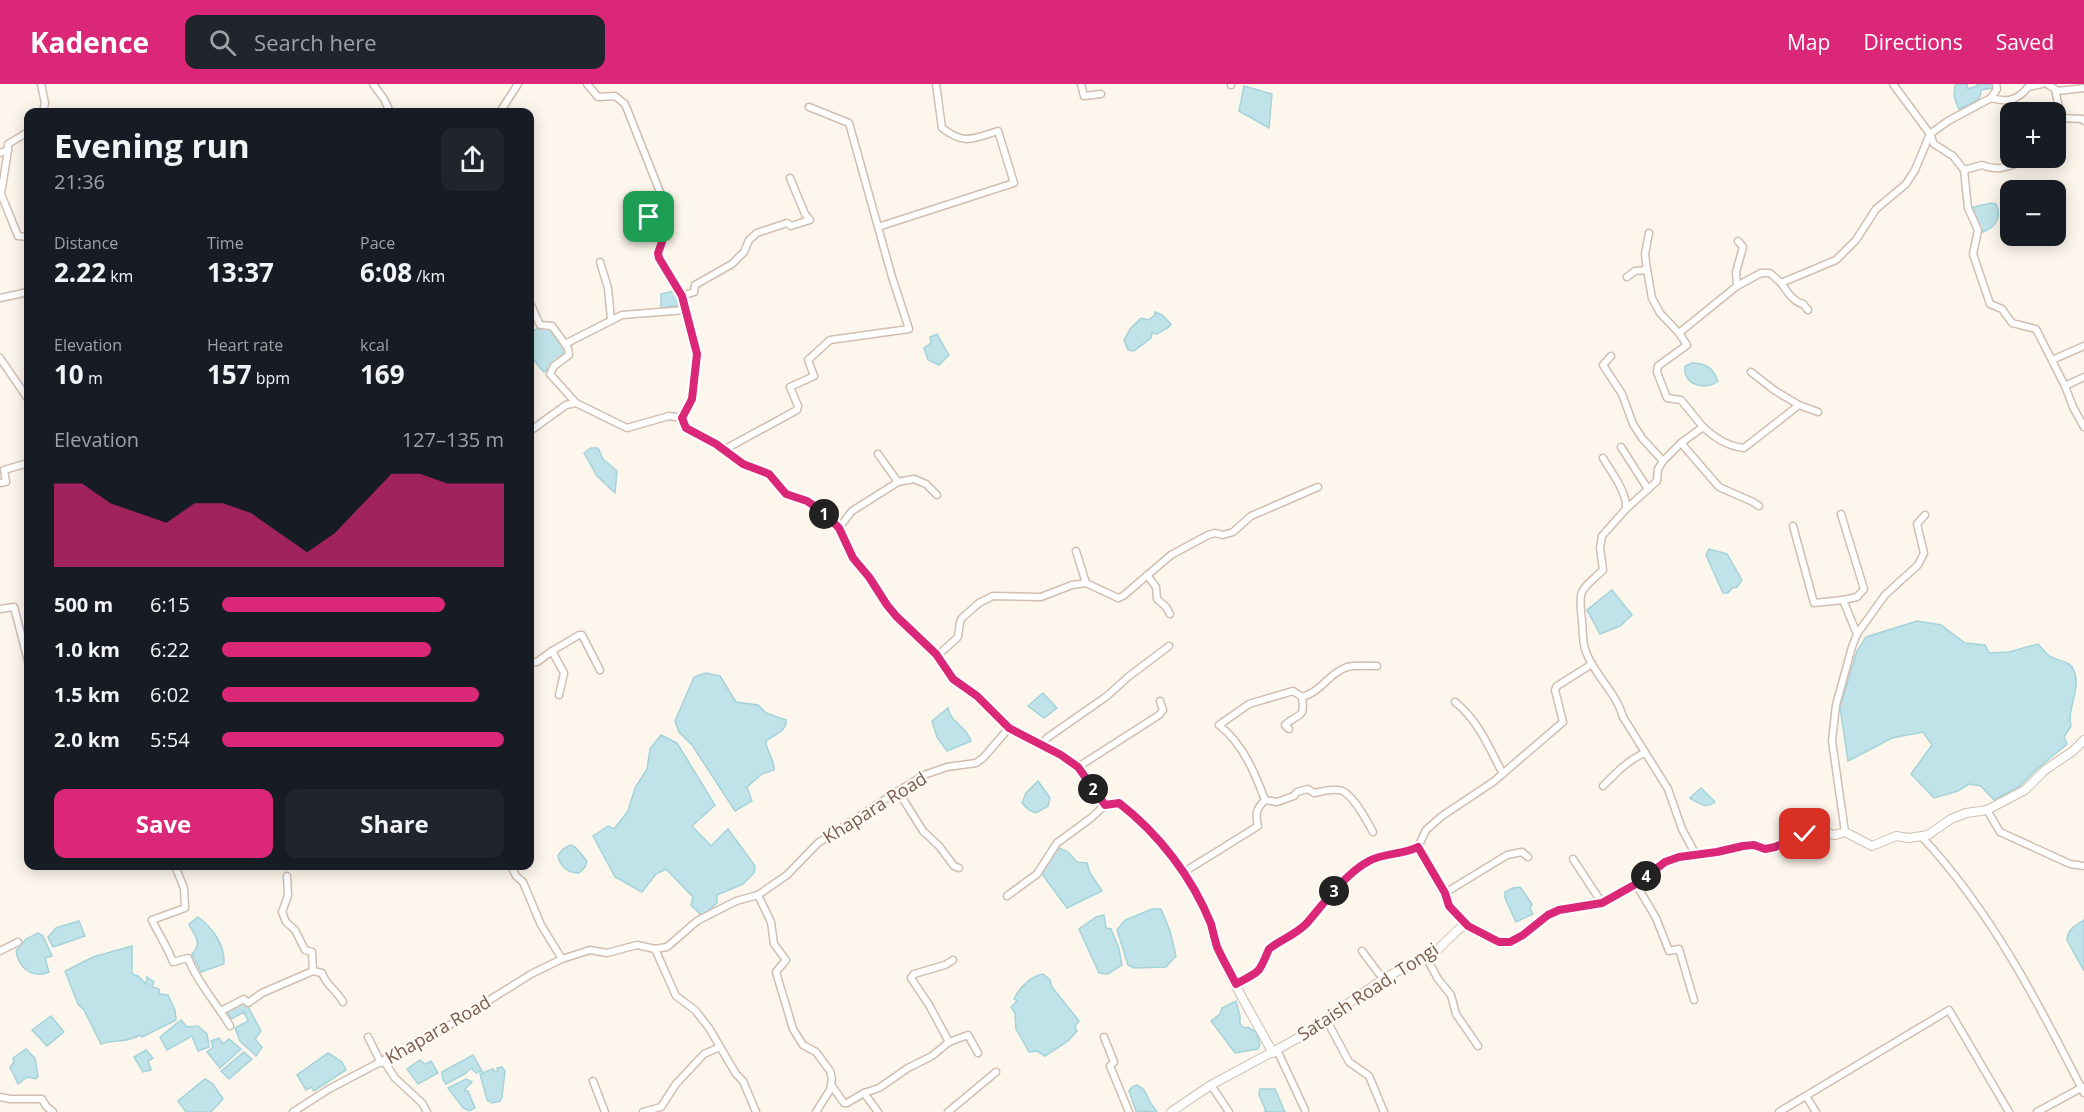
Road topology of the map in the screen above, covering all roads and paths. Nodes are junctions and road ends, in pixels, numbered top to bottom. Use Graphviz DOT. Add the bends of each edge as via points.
graph roads {
  1 [pos="41,84"];
  2 [pos="373,84"];
  3 [pos="518,84"];
  4 [pos="587,84"];
  5 [pos="936,84"];
  6 [pos="1081,84"];
  7 [pos="1893,84"];
  8 [pos="1996,84"];
  9 [pos="2042,84"];
  10 [pos="2047,84"];
  11 [pos="2054,88"];
  12 [pos="2084,88"];
  13 [pos="1101,94"];
  14 [pos="1991,99"];
  15 [pos="2057,102"];
  16 [pos="809,107"];
  17 [pos="44,108"];
  18 [pos="388,108"];
  19 [pos="503,108"];
  20 [pos="2066,118"];
  21 [pos="2084,122"];
  22 [pos="24,134"];
  23 [pos="1930,134"];
  24 [pos="8,150"];
  25 [pos="0,153"];
  26 [pos="2000,168"];
  27 [pos="1964,170"];
  28 [pos="790,177"];
  29 [pos="878,227"];
  30 [pos="1649,233"];
  31 [pos="24,237"];
  32 [pos="1738,241"];
  33 [pos="600,262"];
  34 [pos="1647,270"];
  35 [pos="1628,277"];
  36 [pos="1781,283"];
  37 [pos="1737,286"];
  38 [pos="24,293"];
  39 [pos="682,296"];
  40 [pos="0,298"];
  41 [pos="686,310"];
  42 [pos="1808,310"];
  43 [pos="534,312"];
  44 [pos="611,319"];
  45 [pos="1679,333"];
  46 [pos="565,344"];
  47 [pos="2084,346"];
  48 [pos="1611,356"];
  49 [pos="0,358"];
  50 [pos="2052,360"];
  51 [pos="1751,372"];
  52 [pos="2084,377"];
  53 [pos="2066,386"];
  54 [pos="24,393"];
  55 [pos="576,403"];
  56 [pos="1799,405"];
  57 [pos="1818,412"];
  58 [pos="682,418"];
  59 [pos="2083,423"];
  60 [pos="1703,427"];
  61 [pos="534,428"];
  62 [pos="1681,443"];
  63 [pos="1621,447"];
  64 [pos="726,451"];
  65 [pos="879,454"];
  66 [pos="1603,458"];
  67 [pos="1663,461"];
  68 [pos="24,464"];
  69 [pos="898,482"];
  70 [pos="0,483"];
  71 [pos="1318,487"];
  72 [pos="1648,489"];
  73 [pos="936,495"];
  74 [pos="1759,506"];
  75 [pos="1626,509"];
  76 [pos="1841,514"];
  77 [pos="1925,515"];
  78 [pos="1793,525"];
  79 [pos="839,528"];
  80 [pos="1076,551"];
  81 [pos="1147,575"];
  82 [pos="1086,583"];
  83 [pos="1843,600"];
  84 [pos="0,609"];
  85 [pos="1170,614"];
  86 [pos="1857,634"];
  87 [pos="24,646"];
  88 [pos="1169,646"];
  89 [pos="552,651"];
  90 [pos="937,656"];
  91 [pos="534,662"];
  92 [pos="1592,664"];
  93 [pos="1377,666"];
  94 [pos="600,670"];
  95 [pos="559,695"];
  96 [pos="1302,697"];
  97 [pos="1160,701"];
  98 [pos="1455,702"];
  99 [pos="1009,728"];
  100 [pos="1289,729"];
  101 [pos="2084,740"];
  102 [pos="1041,745"];
  103 [pos="1644,753"];
  104 [pos="1078,767"];
  105 [pos="1503,774"];
  106 [pos="1603,786"];
  107 [pos="898,791"];
  108 [pos="1266,800"];
  109 [pos="1105,805"];
  110 [pos="1987,810"];
  111 [pos="1373,832"];
  112 [pos="1845,832"];
  113 [pos="1922,837"];
  114 [pos="1418,847"];
  115 [pos="1696,855"];
  116 [pos="1528,857"];
  117 [pos="1573,859"];
  118 [pos="2084,866"];
  119 [pos="959,868"];
  120 [pos="177,870"];
  121 [pos="513,870"];
  122 [pos="1184,872"];
  123 [pos="287,876"];
  124 [pos="1636,884"];
  125 [pos="1445,893"];
  126 [pos="758,895"];
  127 [pos="1007,896"];
  128 [pos="1602,903"];
  129 [pos="1468,926"];
  130 [pos="18,942"];
  131 [pos="655,949"];
  132 [pos="0,951"];
  133 [pos="1362,951"];
  134 [pos="1426,957"];
  135 [pos="562,959"];
  136 [pos="953,960"];
  137 [pos="313,970"];
  138 [pos="1383,979"];
  139 [pos="1236,984"];
  140 [pos="1694,1000"];
  141 [pos="343,1002"];
  142 [pos="221,1011"];
  143 [pos="1326,1019"];
  144 [pos="230,1026"];
  145 [pos="368,1037"];
  146 [pos="1104,1037"];
  147 [pos="949,1042"];
  148 [pos="1478,1046"];
  149 [pos="720,1047"];
  150 [pos="1275,1052"];
  151 [pos="978,1053"];
  152 [pos="383,1062"];
  153 [pos="996,1072"];
  154 [pos="593,1081"];
  155 [pos="1211,1085"];
  156 [pos="832,1086"];
  157 [pos="2083,1089"];
  158 [pos="864,1093"];
  159 [pos="1806,1096"];
  160 [pos="0,1097"];
  161 [pos="1305,1110"];
  162 [pos="53,1112"];
  163 [pos="293,1112"];
  164 [pos="427,1112"];
  165 [pos="605,1112"];
  166 [pos="643,1112"];
  167 [pos="756,1112"];
  168 [pos="816,1112"];
  169 [pos="878,1112"];
  170 [pos="948,1112"];
  171 [pos="1129,1112"];
  172 [pos="1171,1112"];
  173 [pos="1229,1112"];
  174 [pos="1384,1112"];
  175 [pos="1779,1112"];
  176 [pos="1816,1112"];
  177 [pos="2009,1112"];
  178 [pos="2037,1112"];
  1 -- 17 [label="street"];
  2 -- 18 [label="street"];
  3 -- 19 [label="street"];
  4 -- 39 [label="street" via="598,97 615,96 626,104 660,192 647,211 662,242 659,258"];
  5 -- 29 [label="street" via="942,128 954,137 972,140 998,131 1014,183"];
  6 -- 13 [label="street" via="1084,96"];
  7 -- 23 [label="street"];
  8 -- 14 [label="street"];
  9 -- 14 [label="street" via="2028,87 2020,96 2005,102"];
  10 -- 11 [label="street"];
  11 -- 12 [label="street"];
  11 -- 15 [label="street"];
  14 -- 23 [label="street"];
  16 -- 29 [label="street" via="849,123"];
  20 -- 21 [label="street"];
  22 -- 24 [label="street" via="8,144"];
  23 -- 27 [label="street" via="1934,144 1953,156"];
  23 -- 36 [label="street" via="1906,184 1876,209 1856,240 1836,260"];
  24 -- 25 [label="street"];
  24 -- 31 [label="street" via="1,194 18,236"];
  26 -- 27 [label="street" via="1992,170 1982,165"];
  27 -- 50 [label="street" via="1968,208 1978,230 1973,254 1990,304 2002,309 2012,323 2036,329"];
  28 -- 39 [label="street" via="810,220 757,232 732,264 695,285 694,292"];
  29 -- 64 [label="street" via="909,329 830,340 808,360 814,376 790,387 797,410"];
  30 -- 34 [label="street"];
  32 -- 37 [label="street" via="1743,247 1736,272"];
  33 -- 44 [label="street"];
  34 -- 35 [label="street" via="1635,271"];
  34 -- 45 [label="street" via="1659,313"];
  36 -- 37 [label="street" via="1770,273 1761,273"];
  36 -- 42 [label="street"];
  37 -- 45 [label="street"];
  38 -- 40 [label="street"];
  39 -- 41 [label="street"];
  41 -- 44 [label="street"];
  41 -- 58 [label="street" via="697,354 692,399"];
  43 -- 46 [label="street" via="540,325 552,326"];
  44 -- 46 [label="street"];
  45 -- 60 [label="street" via="1687,345 1658,366 1657,372 1666,398 1681,400"];
  46 -- 55 [label="street" via="569,355 550,374"];
  47 -- 50 [label="street"];
  48 -- 67 [label="street" via="1603,364 1622,394 1633,424"];
  49 -- 54 [label="street"];
  50 -- 53 [label="street"];
  51 -- 56 [label="street"];
  52 -- 53 [label="street"];
  53 -- 59 [label="street"];
  55 -- 58 [label="street" via="627,428 669,416"];
  55 -- 61 [label="street" via="566,405"];
  56 -- 57 [label="street"];
  56 -- 60 [label="street" via="1744,448 1714,437"];
  58 -- 64 [label="street" via="686,428"];
  60 -- 62 [label="street"];
  62 -- 67 [label="street"];
  62 -- 74 [label="street" via="1719,487"];
  63 -- 72 [label="street"];
  64 -- 79 [label="street" via="743,464 769,474 786,494 807,501"];
  65 -- 69 [label="street"];
  66 -- 75 [label="street" via="1620,488"];
  67 -- 72 [label="street" via="1657,481"];
  68 -- 70 [label="street" via="4,470 6,482"];
  69 -- 73 [label="street" via="914,479 926,484"];
  69 -- 79 [label="street" via="852,511"];
  71 -- 81 [label="street" via="1251,516 1233,532 1215,533 1171,555"];
  72 -- 75 [label="street"];
  75 -- 92 [label="street" via="1602,536 1603,570 1578,599 1583,640"];
  76 -- 83 [label="street" via="1864,589 1857,597"];
  77 -- 86 [label="street" via="1917,524 1924,553 1918,565 1885,595"];
  78 -- 83 [label="street" via="1814,603"];
  79 -- 90 [label="street" via="853,558 887,605"];
  80 -- 82 [label="street"];
  81 -- 82 [label="street" via="1118,598"];
  81 -- 85 [label="street" via="1156,586 1157,598"];
  82 -- 90 [label="street" via="1041,597 993,596 962,618 958,637"];
  83 -- 86 [label="street"];
  84 -- 87 [label="street" via="14,607"];
  86 -- 112 [label="street" via="1836,705 1832,741"];
  88 -- 102 [label="street"];
  89 -- 91 [label="street"];
  89 -- 94 [label="street" via="582,635"];
  89 -- 95 [label="street" via="564,673"];
  90 -- 99 [label="street" via="953,679 977,696"];
  92 -- 103 [label="street" via="1619,704"];
  92 -- 105 [label="street" via="1555,690 1563,722"];
  93 -- 96 [label="street" via="1348,667 1314,694"];
  96 -- 100 [label="street" via="1304,710 1286,725"];
  96 -- 108 [label="street" via="1293,691 1249,704 1219,724 1239,746"];
  97 -- 104 [label="street" via="1163,710 1159,715"];
  98 -- 105 [label="street" via="1479,729"];
  99 -- 102 [label="street"];
  99 -- 107 [label="street, Khapara Road" via="976,763 924,775"];
  101 -- 110 [label="street" via="2025,789"];
  102 -- 104 [label="street"];
  103 -- 106 [label="street" via="1630,760"];
  103 -- 115 [label="street" via="1668,789"];
  104 -- 109 [label="street"];
  105 -- 114 [label="street" via="1442,816 1426,830"];
  107 -- 119 [label="street" via="923,831"];
  107 -- 126 [label="street, Khapara Road" via="818,843 787,875"];
  108 -- 111 [label="street" via="1277,802 1308,789 1314,793 1346,791"];
  108 -- 122 [label="street" via="1257,808 1258,826"];
  109 -- 122 [label="street" via="1119,803 1130,811"];
  109 -- 127 [label="street" via="1056,843 1037,874"];
  110 -- 113 [label="street" via="1951,819"];
  110 -- 118 [label="street" via="2000,832 2070,864"];
  112 -- 113 [label="street" via="1872,846 1896,836"];
  112 -- 115 [label="street" via="1835,835 1813,830 1775,847 1743,846"];
  113 -- 157 [label="street" via="1958,879 2016,967"];
  114 -- 125 [label="street"];
  114 -- 139 [label="street" via="1359,867 1306,924 1269,949 1258,972"];
  115 -- 124 [label="street" via="1665,862"];
  116 -- 125 [label="street" via="1522,852 1507,855"];
  117 -- 128 [label="street"];
  120 -- 142 [label="street" via="184,888 184,908 152,920 173,962 188,958 193,972"];
  121 -- 135 [label="street"];
  122 -- 139 [label="street"];
  123 -- 137 [label="street" via="288,896 282,912 305,950 312,952"];
  124 -- 128 [label="street"];
  124 -- 140 [label="street" via="1669,951 1679,949"];
  125 -- 129 [label="street" via="1449,906"];
  126 -- 131 [label="street, Khapara Road" via="736,901 697,921 667,946"];
  126 -- 156 [label="street" via="771,922 774,944 786,960 776,972 793,1029 803,1045 816,1052 830,1071"];
  128 -- 129 [label="street" via="1559,910 1510,942 1499,942"];
  129 -- 134 [label="street, Sataish Road, Tongi" via="1460,928"];
  130 -- 132 [label="street"];
  131 -- 135 [label="street, Khapara Road" via="637,945 607,953 590,950"];
  131 -- 149 [label="street" via="676,996 695,1010"];
  133 -- 138 [label="street"];
  134 -- 138 [label="street, Sataish Road, Tongi"];
  134 -- 148 [label="street"];
  135 -- 152 [label="street, Khapara Road"];
  136 -- 147 [label="street" via="911,978"];
  137 -- 141 [label="street" via="322,973 324,981 337,990"];
  137 -- 142 [label="street" via="248,1003 244,999"];
  138 -- 143 [label="street, Sataish Road, Tongi"];
  139 -- 150 [label="street"];
  142 -- 144 [label="street"];
  143 -- 150 [label="street, Sataish Road, Tongi"];
  143 -- 174 [label="street" via="1349,1062 1369,1076"];
  145 -- 152 [label="street"];
  146 -- 171 [label="street" via="1114,1062 1110,1066"];
  147 -- 151 [label="street" via="968,1035"];
  147 -- 158 [label="street" via="879,1088"];
  149 -- 166 [label="street" via="704,1054 661,1107"];
  149 -- 167 [label="street" via="743,1081"];
  150 -- 155 [label="street, Sataish Road, Tongi"];
  150 -- 161 [label="street"];
  152 -- 163 [label="street, Khapara Road"];
  152 -- 164 [label="street"];
  153 -- 170 [label="street"];
  154 -- 165 [label="street"];
  155 -- 172 [label="street, Sataish Road, Tongi"];
  155 -- 173 [label="street"];
  156 -- 158 [label="street" via="844,1103"];
  156 -- 168 [label="street"];
  157 -- 178 [label="street"];
  158 -- 169 [label="street"];
  159 -- 175 [label="street"];
  159 -- 176 [label="street"];
  159 -- 177 [label="street" via="1949,1010"];
  160 -- 162 [label="street" via="42,1099"];
}
